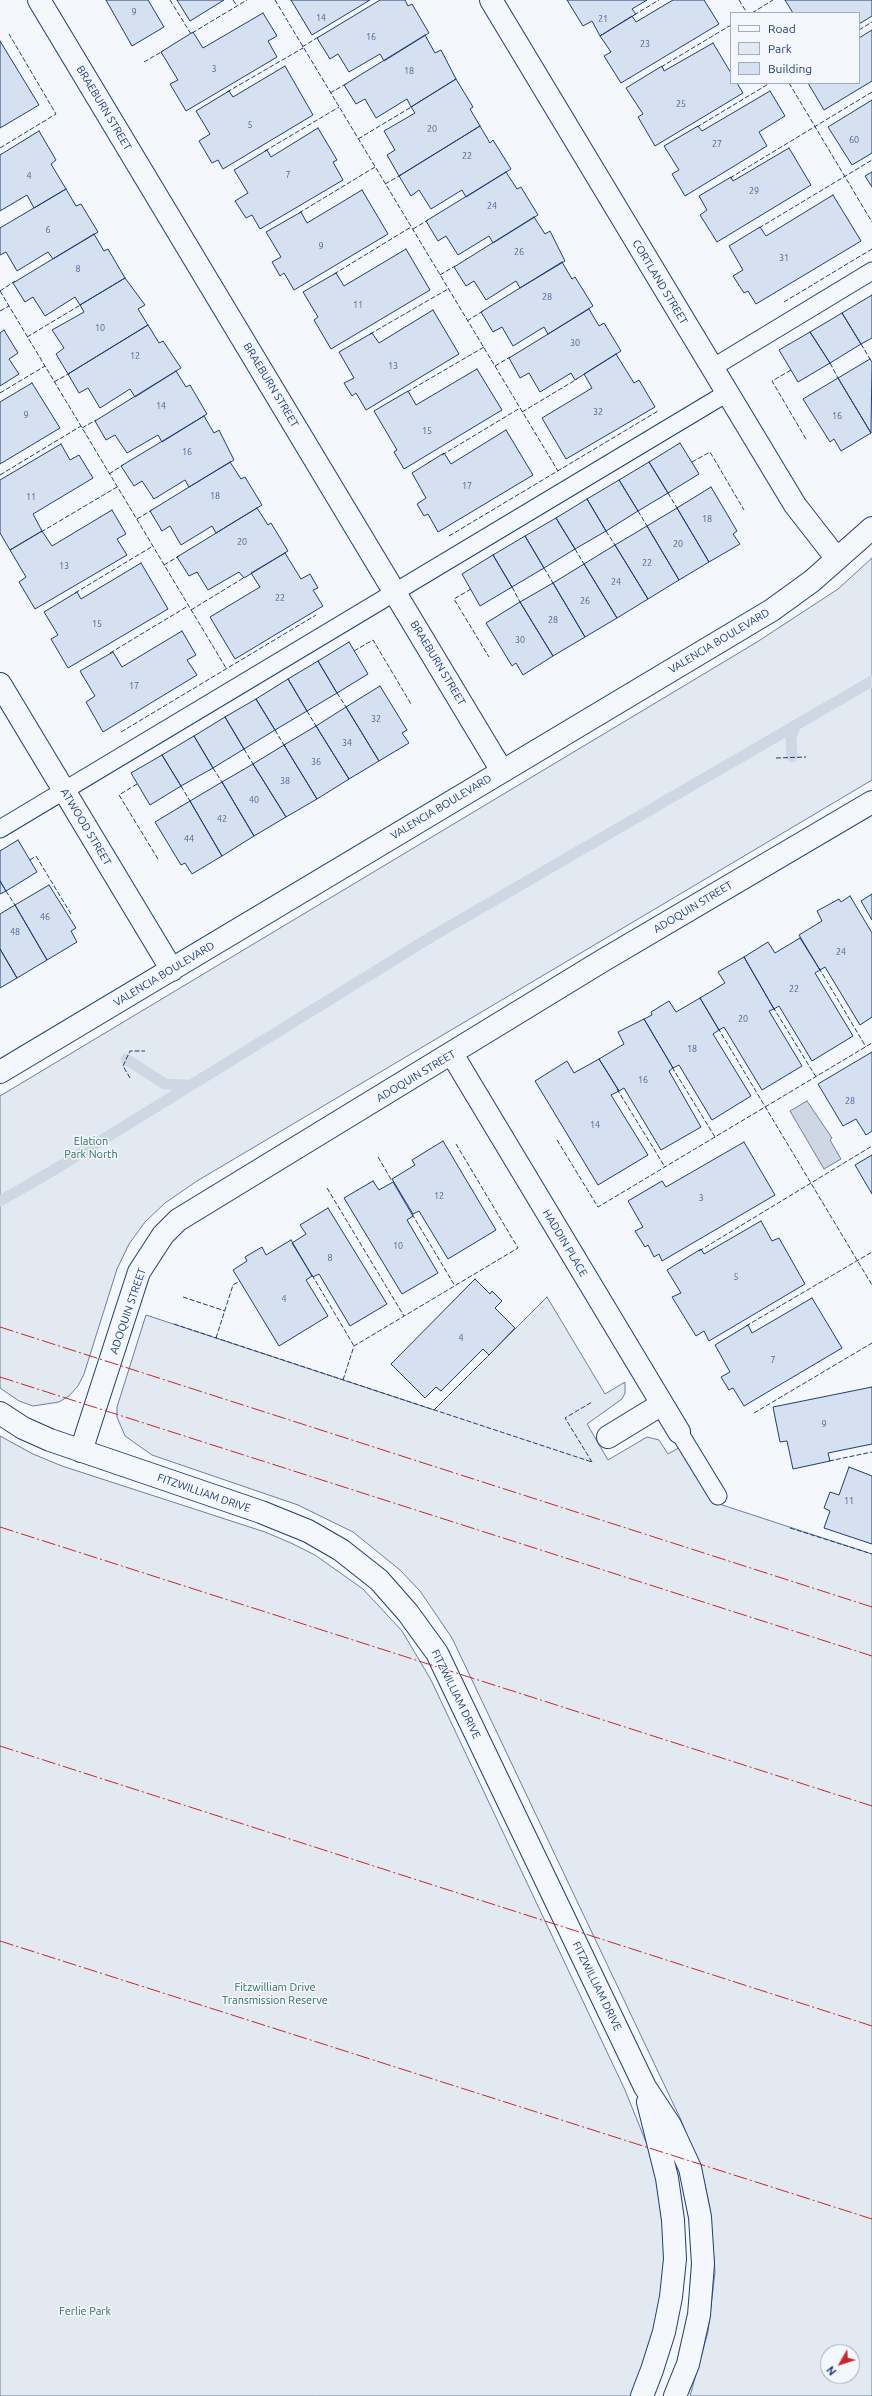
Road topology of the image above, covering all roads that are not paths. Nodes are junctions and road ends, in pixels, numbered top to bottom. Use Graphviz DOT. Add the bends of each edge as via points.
graph roads {
  1 [pos="39,0"];
  2 [pos="491,0"];
  3 [pos="872,271"];
  4 [pos="712,368"];
  5 [pos="727,393"];
  6 [pos="872,528"];
  7 [pos="837,559"];
  8 [pos="395,592"];
  9 [pos="0,684"];
  10 [pos="502,771"];
  11 [pos="64,791"];
  12 [pos="872,802"];
  13 [pos="0,830"];
  14 [pos="172,970"];
  15 [pos="452,1054"];
  16 [pos="0,1072"];
  17 [pos="662,1404"];
  18 [pos="0,1413"];
  19 [pos="679,1432"];
  20 [pos="608,1437"];
  21 [pos="81,1451"];
  22 [pos="718,1496"];
  23 [pos="645,2087"];
  24 [pos="642,2396"];
  25 [pos="675,2396"];
  1 -- 8 [label="street, BRAEBURN STREET"];
  2 -- 4 [label="street, CORTLAND STREET"];
  3 -- 4 [label="lane"];
  4 -- 5 [label="street, CORTLAND STREET"];
  5 -- 7 [label="street, CORTLAND STREET" via="795,505"];
  5 -- 8 [label="lane"];
  6 -- 7 [label="street, VALENCIA BOULEVARD"];
  7 -- 10 [label="street, VALENCIA BOULEVARD" via="772,610"];
  8 -- 10 [label="street, BRAEBURN STREET"];
  8 -- 11 [label="lane"];
  9 -- 11 [label="street, ATWOOD STREET"];
  10 -- 14 [label="street, VALENCIA BOULEVARD"];
  11 -- 13 [label="lane"];
  11 -- 14 [label="street, ATWOOD STREET"];
  12 -- 15 [label="street, ADOQUIN STREET" via="602,961"];
  14 -- 16 [label="street, VALENCIA BOULEVARD"];
  15 -- 17 [label="street, HADDIN PLACE"];
  15 -- 21 [label="street, ADOQUIN STREET" via="197,1206 162,1235 143,1266 132,1291"];
  17 -- 19 [label="street, HADDIN PLACE"];
  17 -- 20 [label="street"];
  18 -- 21 [label="street, FITZWILLIAM DRIVE" via="23,1428"];
  19 -- 22 [label="lane"];
  21 -- 23 [label="street, FITZWILLIAM DRIVE" via="308,1530 341,1550 379,1580 408,1613 437,1653"];
  23 -- 24 [label="street, FITZWILLIAM DRIVE" via="667,2178 675,2260 672,2297 664,2332"];
  23 -- 25 [label="street, FITZWILLIAM DRIVE" via="670,2125 690,2168 700,2217 704,2264 699,2315 688,2364"];
}
